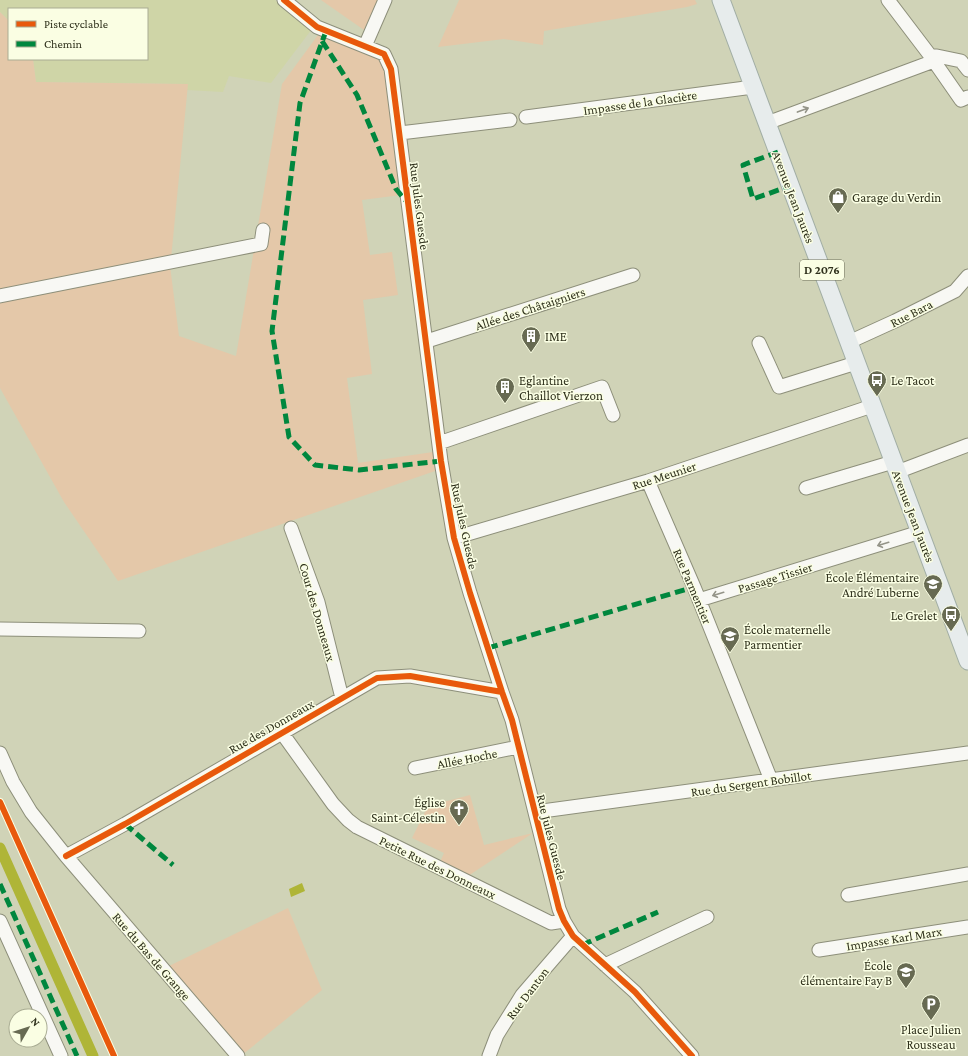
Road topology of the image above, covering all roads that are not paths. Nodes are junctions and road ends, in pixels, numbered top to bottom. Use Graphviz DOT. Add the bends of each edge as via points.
graph roads {
  1 [pos="284,0"];
  2 [pos="385,0"];
  3 [pos="721,0"];
  4 [pos="888,0"];
  5 [pos="365,46"];
  6 [pos="932,58"];
  7 [pos="968,70"];
  8 [pos="753,87"];
  9 [pos="968,97"];
  10 [pos="526,117"];
  11 [pos="510,120"];
  12 [pos="767,123"];
  13 [pos="400,133"];
  14 [pos="263,230"];
  15 [pos="633,275"];
  16 [pos="968,276"];
  17 [pos="0,296"];
  18 [pos="427,341"];
  19 [pos="849,342"];
  20 [pos="759,343"];
  21 [pos="856,363"];
  22 [pos="872,406"];
  23 [pos="613,415"];
  24 [pos="439,443"];
  25 [pos="968,445"];
  26 [pos="895,467"];
  27 [pos="648,481"];
  28 [pos="806,488"];
  29 [pos="291,528"];
  30 [pos="920,532"];
  31 [pos="454,538"];
  32 [pos="699,600"];
  33 [pos="0,629"];
  34 [pos="139,632"];
  35 [pos="968,661"];
  36 [pos="502,692"];
  37 [pos="342,698"];
  38 [pos="282,733"];
  39 [pos="518,747"];
  40 [pos="0,753"];
  41 [pos="968,754"];
  42 [pos="415,768"];
  43 [pos="772,780"];
  44 [pos="535,812"];
  45 [pos="66,856"];
  46 [pos="968,874"];
  47 [pos="848,895"];
  48 [pos="707,917"];
  49 [pos="0,921"];
  50 [pos="564,921"];
  51 [pos="968,927"];
  52 [pos="573,936"];
  53 [pos="819,950"];
  54 [pos="605,965"];
  55 [pos="61,1056"];
  56 [pos="238,1056"];
  57 [pos="489,1056"];
  58 [pos="692,1056"];
  1 -- 5 [label="street, Rue Jules Guesde" via="317,27"];
  2 -- 5 [label="street"];
  3 -- 8 [label="main road, Avenue Jean Jaurès / D 2076"];
  4 -- 6 [label="street"];
  5 -- 13 [label="street, Rue Jules Guesde" via="384,54 391,69"];
  6 -- 7 [label="street" via="937,56 960,61"];
  6 -- 9 [label="street" via="961,100"];
  12 -- 6 [label="street, one-way"];
  8 -- 10 [label="street, Impasse de la Glacière"];
  8 -- 12 [label="main road, Avenue Jean Jaurès / D 2076"];
  11 -- 13 [label="street"];
  12 -- 19 [label="main road, Avenue Jean Jaurès / D 2076"];
  13 -- 18 [label="street, Rue Jules Guesde"];
  14 -- 17 [label="street" via="261,244"];
  15 -- 18 [label="street, Allée des Châtaigniers"];
  16 -- 19 [label="street, Rue Bara" via="955,291"];
  18 -- 24 [label="street, Rue Jules Guesde"];
  19 -- 21 [label="main road, Avenue Jean Jaurès / D 2076"];
  20 -- 21 [label="street" via="779,387"];
  21 -- 22 [label="main road, Avenue Jean Jaurès / D 2076"];
  22 -- 26 [label="main road, Avenue Jean Jaurès / D 2076"];
  22 -- 27 [label="street, Rue Meunier"];
  23 -- 24 [label="street" via="602,388"];
  24 -- 31 [label="street, Rue Jules Guesde"];
  25 -- 26 [label="street"];
  26 -- 28 [label="street, Avenue Jean Jaurès"];
  26 -- 30 [label="main road, Avenue Jean Jaurès / D 2076"];
  27 -- 31 [label="street, Rue Meunier"];
  27 -- 32 [label="street, Rue Parmentier"];
  29 -- 37 [label="street, Cour des Donneaux" via="318,602"];
  30 -- 32 [label="street, Passage Tissier, one-way"];
  30 -- 35 [label="main road, Avenue Jean Jaurès / D 2076"];
  31 -- 36 [label="street, Rue Jules Guesde"];
  32 -- 43 [label="street, Rue Parmentier"];
  33 -- 34 [label="street"];
  36 -- 37 [label="street, Rue des Donneaux" via="410,676 378,678"];
  36 -- 39 [label="street, Rue Jules Guesde"];
  37 -- 38 [label="street, Rue des Donneaux"];
  38 -- 45 [label="street, Rue des Donneaux"];
  38 -- 50 [label="street, Petite Rue des Donneaux" via="333,804 357,827 551,923"];
  39 -- 42 [label="street, Allée Hoche"];
  39 -- 44 [label="street, Rue Jules Guesde"];
  40 -- 45 [label="street, Rue du Bas de Grange" via="30,812"];
  41 -- 43 [label="street, Rue du Sergent Bobillot"];
  43 -- 44 [label="street, Rue du Sergent Bobillot"];
  44 -- 50 [label="street, Rue Jules Guesde"];
  45 -- 56 [label="street, Rue du Bas de Grange"];
  46 -- 47 [label="street"];
  48 -- 54 [label="street"];
  49 -- 55 [label="street"];
  50 -- 52 [label="street, Rue Jules Guesde"];
  51 -- 53 [label="street, Impasse Karl Marx"];
  52 -- 54 [label="street, Rue Jules Guesde"];
  52 -- 57 [label="street, Rue Danton" via="522,995 497,1035"];
  54 -- 58 [label="street, Rue Jules Guesde" via="635,992"];
}
